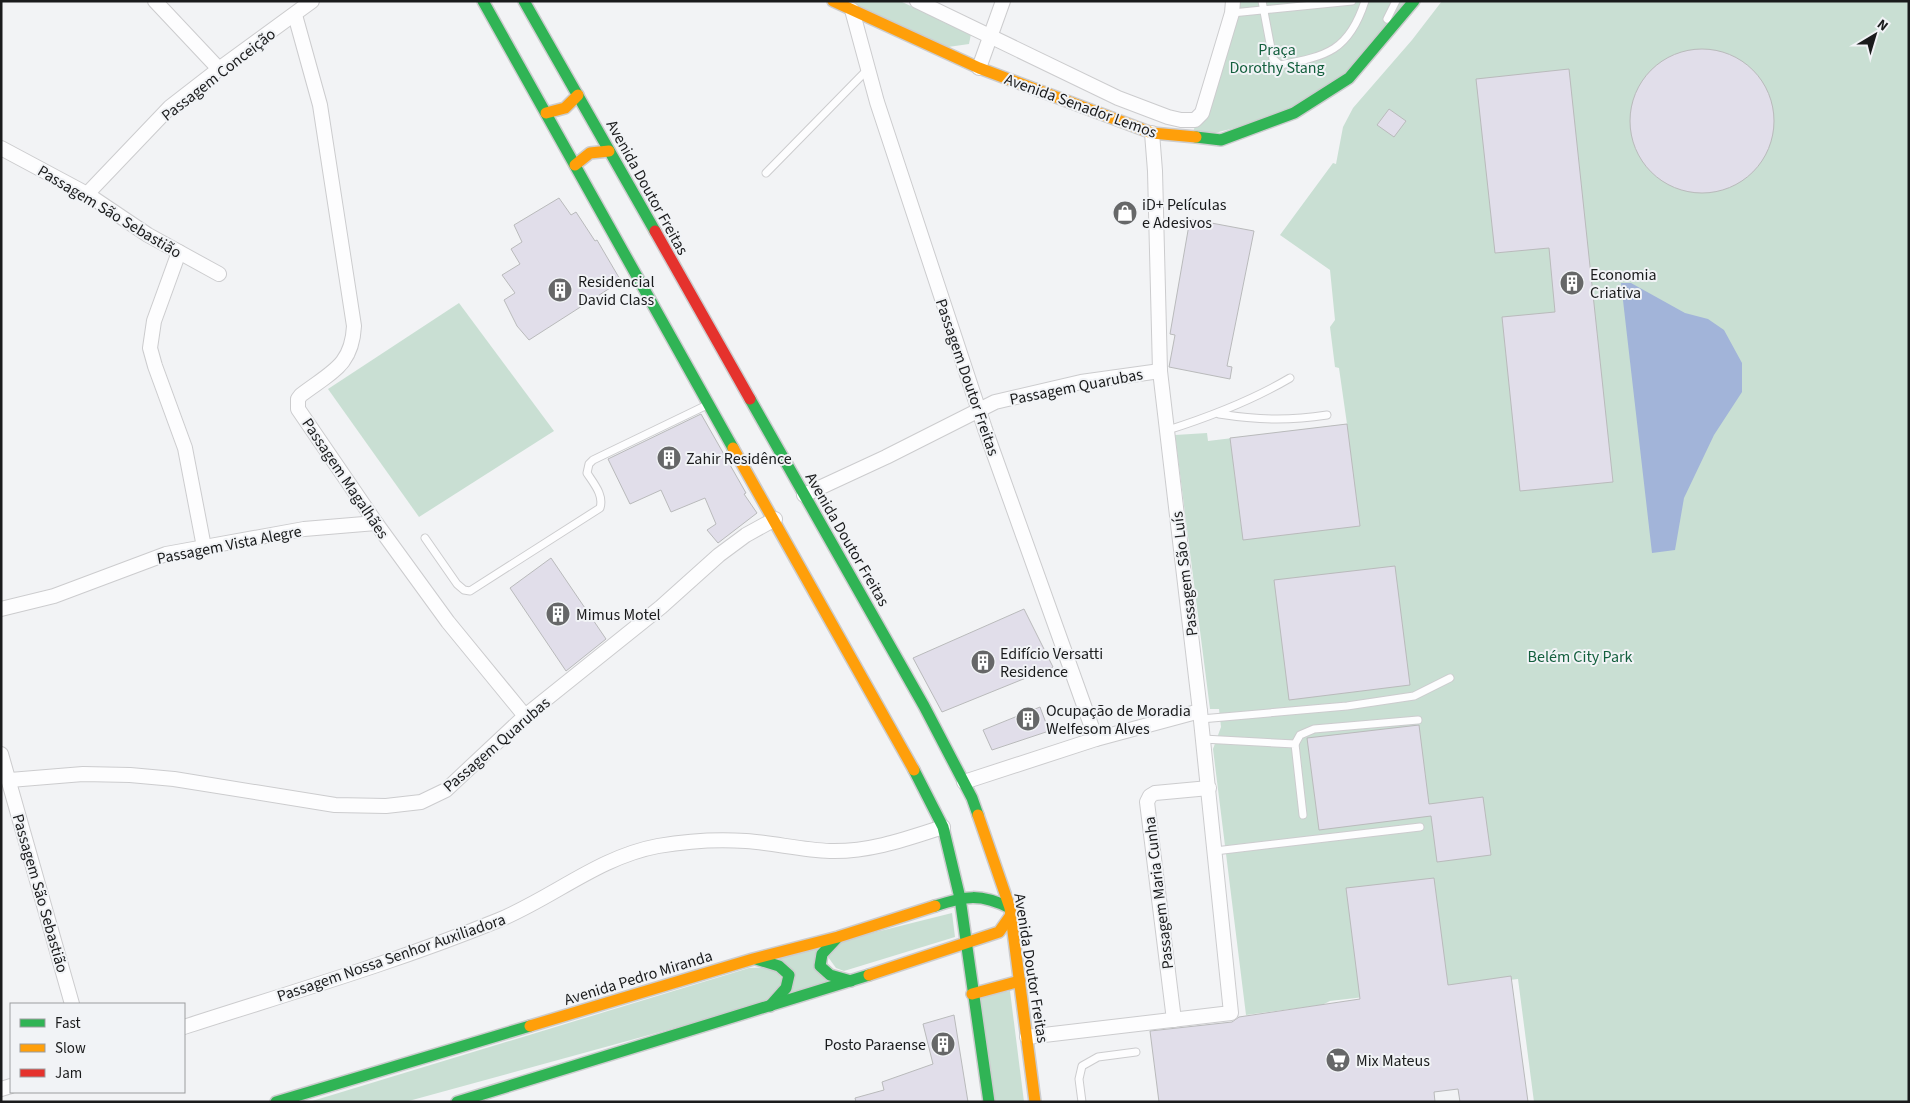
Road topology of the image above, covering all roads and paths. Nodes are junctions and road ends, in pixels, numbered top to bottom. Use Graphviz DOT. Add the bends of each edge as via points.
graph roads {
  1 [pos="155,1"];
  2 [pos="312,1"];
  3 [pos="483,1"];
  4 [pos="524,1"];
  5 [pos="833,1"];
  6 [pos="917,1"];
  7 [pos="1003,1"];
  8 [pos="1262,1"];
  9 [pos="1352,1"];
  10 [pos="1365,1"];
  11 [pos="1396,1"];
  12 [pos="1414,1"];
  13 [pos="1232,7"];
  14 [pos="852,10"];
  15 [pos="1263,10"];
  16 [pos="295,15"];
  17 [pos="991,35"];
  18 [pos="1368,58"];
  19 [pos="979,68"];
  20 [pos="219,69"];
  21 [pos="868,69"];
  22 [pos="578,95"];
  23 [pos="546,113"];
  24 [pos="1152,133"];
  25 [pos="1,148"];
  26 [pos="609,151"];
  27 [pos="575,165"];
  28 [pos="766,173"];
  29 [pos="86,194"];
  30 [pos="179,252"];
  31 [pos="219,274"];
  32 [pos="1160,371"];
  33 [pos="1290,378"];
  34 [pos="710,404"];
  35 [pos="979,409"];
  36 [pos="1219,414"];
  37 [pos="1327,415"];
  38 [pos="1168,430"];
  39 [pos="804,495"];
  40 [pos="775,519"];
  41 [pos="376,523"];
  42 [pos="425,538"];
  43 [pos="204,547"];
  44 [pos="1,609"];
  45 [pos="1450,678"];
  46 [pos="1201,715"];
  47 [pos="525,716"];
  48 [pos="1418,720"];
  49 [pos="1096,739"];
  50 [pos="1203,739"];
  51 [pos="1295,744"];
  52 [pos="1,754"];
  53 [pos="10,780"];
  54 [pos="964,782"];
  55 [pos="1209,788"];
  56 [pos="1303,815"];
  57 [pos="943,827"];
  58 [pos="1420,827"];
  59 [pos="1215,851"];
  60 [pos="960,898"];
  61 [pos="1011,911"];
  62 [pos="838,937"];
  63 [pos="964,943"];
  64 [pos="754,959"];
  65 [pos="851,981"];
  66 [pos="1020,981"];
  67 [pos="972,994"];
  68 [pos="72,1003"];
  69 [pos="769,1007"];
  70 [pos="1174,1020"];
  71 [pos="185,1027"];
  72 [pos="1027,1037"];
  73 [pos="1136,1052"];
  74 [pos="276,1102"];
  75 [pos="458,1102"];
  76 [pos="989,1102"];
  77 [pos="1035,1102"];
  78 [pos="1082,1102"];
  1 -- 20 [label="street"];
  2 -- 16 [label="street, Passagem Conceição"];
  3 -- 23 [label="main road"];
  4 -- 22 [label="main road, Avenida Doutor Freitas"];
  5 -- 14 [label="main road, Avenida Senador Lemos"];
  6 -- 17 [label="street, Avenida Senador Lemos"];
  7 -- 17 [label="street"];
  8 -- 15 [label="lane"];
  9 -- 15 [label="lane"];
  10 -- 15 [label="lane" via="1351,33 1336,49 1314,58 1280,65 1274,59"];
  11 -- 18 [label="lane"];
  12 -- 18 [label="main road, Avenida Senador Lemos"];
  13 -- 15 [label="lane"];
  13 -- 17 [label="street, Avenida Senador Lemos" via="1208,99 1195,120 1174,119 1118,98"];
  14 -- 19 [label="main road, Avenida Senador Lemos"];
  14 -- 21 [label="street, Passagem Doutor Freitas"];
  16 -- 20 [label="street, Passagem Conceição"];
  16 -- 41 [label="street, Passagem Magalhães" via="320,105 354,326 350,352 342,364 301,395 298,408"];
  17 -- 19 [label="street"];
  18 -- 24 [label="main road, Avenida Senador Lemos" via="1349,78 1294,113 1233,138 1221,140"];
  19 -- 24 [label="main road, Avenida Senador Lemos"];
  20 -- 29 [label="street, Passagem Conceição" via="170,107"];
  21 -- 28 [label="lane"];
  21 -- 35 [label="street, Passagem Doutor Freitas" via="876,102"];
  22 -- 23 [label="main road" via="565,108"];
  22 -- 26 [label="main road, Avenida Doutor Freitas"];
  23 -- 27 [label="main road"];
  24 -- 32 [label="street, Passagem São Luís"];
  25 -- 29 [label="street, Passagem São Sebastião"];
  26 -- 27 [label="main road" via="586,154"];
  26 -- 39 [label="main road, Avenida Doutor Freitas"];
  27 -- 34 [label="main road"];
  29 -- 30 [label="street, Passagem São Sebastião"];
  30 -- 31 [label="street, Passagem São Sebastião"];
  30 -- 43 [label="street" via="154,321 150,348 185,448"];
  32 -- 35 [label="street, Passagem Quarubas" via="1081,382 994,402"];
  32 -- 38 [label="street, Passagem São Luís"];
  33 -- 36 [label="lane" via="1261,396"];
  34 -- 40 [label="main road"];
  34 -- 42 [label="lane" via="593,460 587,473 600,494 600,508 470,591 457,584"];
  35 -- 39 [label="street, Passagem Quarubas"];
  35 -- 49 [label="street, Passagem Doutor Freitas"];
  36 -- 37 [label="lane" via="1256,420 1293,420"];
  36 -- 38 [label="lane"];
  38 -- 46 [label="street, Passagem São Luís"];
  39 -- 54 [label="main road, Avenida Doutor Freitas"];
  40 -- 47 [label="street, Passagem Quarubas" via="719,555"];
  40 -- 57 [label="main road"];
  41 -- 43 [label="street, Passagem Vista Alegre" via="304,528"];
  41 -- 47 [label="street, Passagem Magalhães" via="448,622"];
  43 -- 44 [label="street, Passagem Vista Alegre" via="166,554 54,596"];
  45 -- 46 [label="lane" via="1414,696 1347,706"];
  46 -- 49 [label="street"];
  46 -- 50 [label="street, Passagem São Luís"];
  47 -- 53 [label="street, Passagem Quarubas" via="446,790 421,802 386,806 335,805 130,775 83,774"];
  48 -- 51 [label="lane" via="1314,729 1300,735"];
  49 -- 54 [label="street"];
  50 -- 51 [label="lane"];
  50 -- 55 [label="street, Passagem São Luís"];
  51 -- 56 [label="lane"];
  52 -- 53 [label="street, Passagem São Sebastião"];
  53 -- 68 [label="street, Passagem São Sebastião"];
  54 -- 61 [label="main road, Avenida Doutor Freitas"];
  55 -- 59 [label="street, Passagem São Luís"];
  55 -- 70 [label="street, Passagem Maria Cunha" via="1155,793 1147,802"];
  57 -- 60 [label="main road"];
  57 -- 71 [label="street, Passagem Nossa Senhor Auxiliadora" via="870,849 830,851 746,841 658,846 610,860 528,908 457,937"];
  58 -- 59 [label="lane"];
  59 -- 70 [label="street, Passagem São Luís" via="1232,1013"];
  60 -- 61 [label="main road, Avenida Pedro Miranda" via="990,898"];
  60 -- 62 [label="main road, Avenida Pedro Miranda"];
  60 -- 63 [label="main road"];
  61 -- 63 [label="main road" via="999,932"];
  61 -- 66 [label="main road, Avenida Doutor Freitas"];
  62 -- 64 [label="main road, Avenida Pedro Miranda"];
  62 -- 65 [label="main road" via="824,949 819,964 831,978"];
  63 -- 65 [label="main road"];
  63 -- 67 [label="main road"];
  64 -- 69 [label="main road" via="776,963 789,975 790,982 785,992"];
  64 -- 74 [label="main road, Avenida Pedro Miranda"];
  65 -- 69 [label="main road"];
  66 -- 67 [label="main road"];
  66 -- 72 [label="main road, Avenida Doutor Freitas"];
  67 -- 76 [label="main road"];
  69 -- 75 [label="main road"];
  70 -- 72 [label="street"];
  72 -- 77 [label="main road, Avenida Doutor Freitas"];
  73 -- 78 [label="lane" via="1098,1057 1082,1066 1079,1079"];
}
